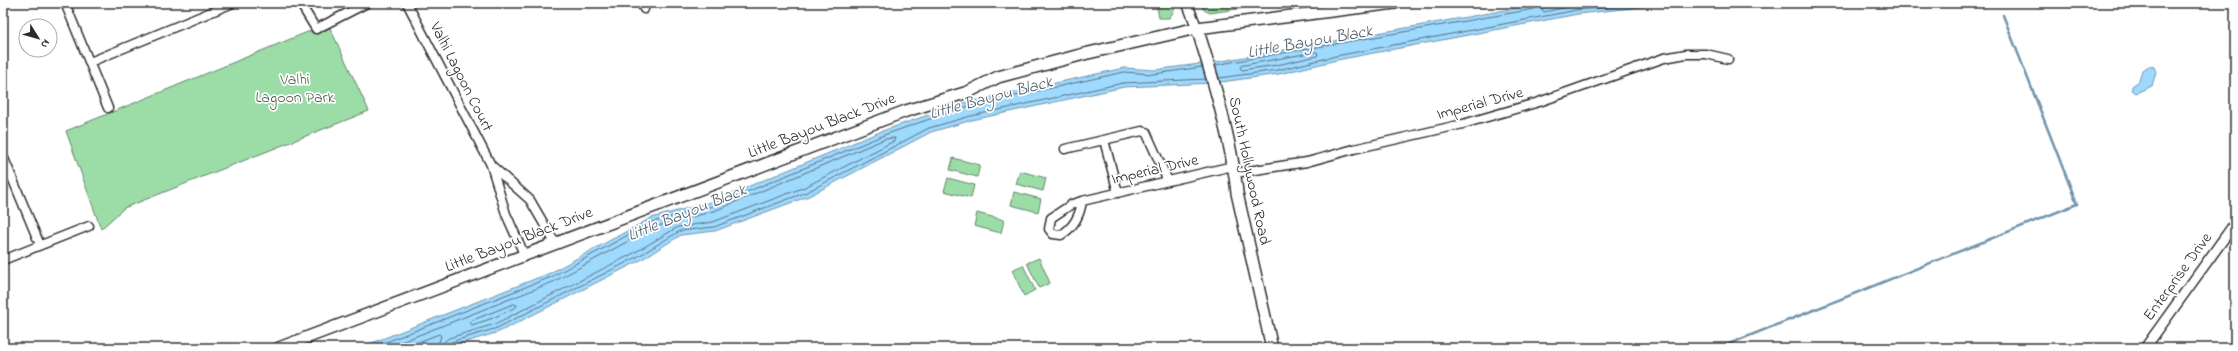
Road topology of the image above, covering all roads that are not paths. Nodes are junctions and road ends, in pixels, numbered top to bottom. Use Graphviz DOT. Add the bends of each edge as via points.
graph roads {
  1 [pos="65,3"];
  2 [pos="233,3"];
  3 [pos="300,3"];
  4 [pos="367,3"];
  5 [pos="407,3"];
  6 [pos="1187,3"];
  7 [pos="1395,3"];
  8 [pos="1197,28"];
  9 [pos="1728,59"];
  10 [pos="90,62"];
  11 [pos="108,108"];
  12 [pos="1104,140"];
  13 [pos="1065,149"];
  14 [pos="3,156"];
  15 [pos="491,165"];
  16 [pos="1234,170"];
  17 [pos="1168,181"];
  18 [pos="1118,193"];
  19 [pos="1082,201"];
  20 [pos="2235,223"];
  21 [pos="89,226"];
  22 [pos="555,243"];
  23 [pos="40,245"];
  24 [pos="524,254"];
  25 [pos="3,260"];
  26 [pos="279,348"];
  27 [pos="1272,348"];
  28 [pos="2145,348"];
  1 -- 10 [label="street"];
  2 -- 10 [label="street"];
  3 -- 4 [label="street" via="316,29"];
  5 -- 15 [label="street, Valhi Lagoon Court"];
  6 -- 8 [label="street, South Hollywood Road"];
  7 -- 8 [label="main road, Little Bayou Black Drive"];
  8 -- 16 [label="main road, South Hollywood Road"];
  8 -- 22 [label="main road, Little Bayou Black Drive" via="998,77 968,92 906,111"];
  9 -- 16 [label="street, Imperial Drive" via="1706,54 1664,58 1539,102 1463,124 1307,162"];
  10 -- 11 [label="street"];
  12 -- 13 [label="street"];
  12 -- 17 [label="street" via="1146,132"];
  12 -- 18 [label="street"];
  14 -- 23 [label="street"];
  15 -- 22 [label="street, Valhi Lagoon Court" via="530,200"];
  15 -- 24 [label="street, Valhi Lagoon Court" via="506,214"];
  16 -- 17 [label="street, Imperial Drive"];
  16 -- 27 [label="main road, South Hollywood Road"];
  17 -- 18 [label="street, Imperial Drive"];
  18 -- 19 [label="street, Imperial Drive"];
  19 -- 19 [label="street, Imperial Drive" via="1081,211 1071,229 1061,235 1053,234 1049,229 1051,218 1072,204"];
  20 -- 28 [label="street, Enterprise Drive"];
  21 -- 23 [label="street"];
  22 -- 24 [label="main road, Little Bayou Black Drive"];
  23 -- 25 [label="street"];
  24 -- 26 [label="main road, Little Bayou Black Drive"];
}
